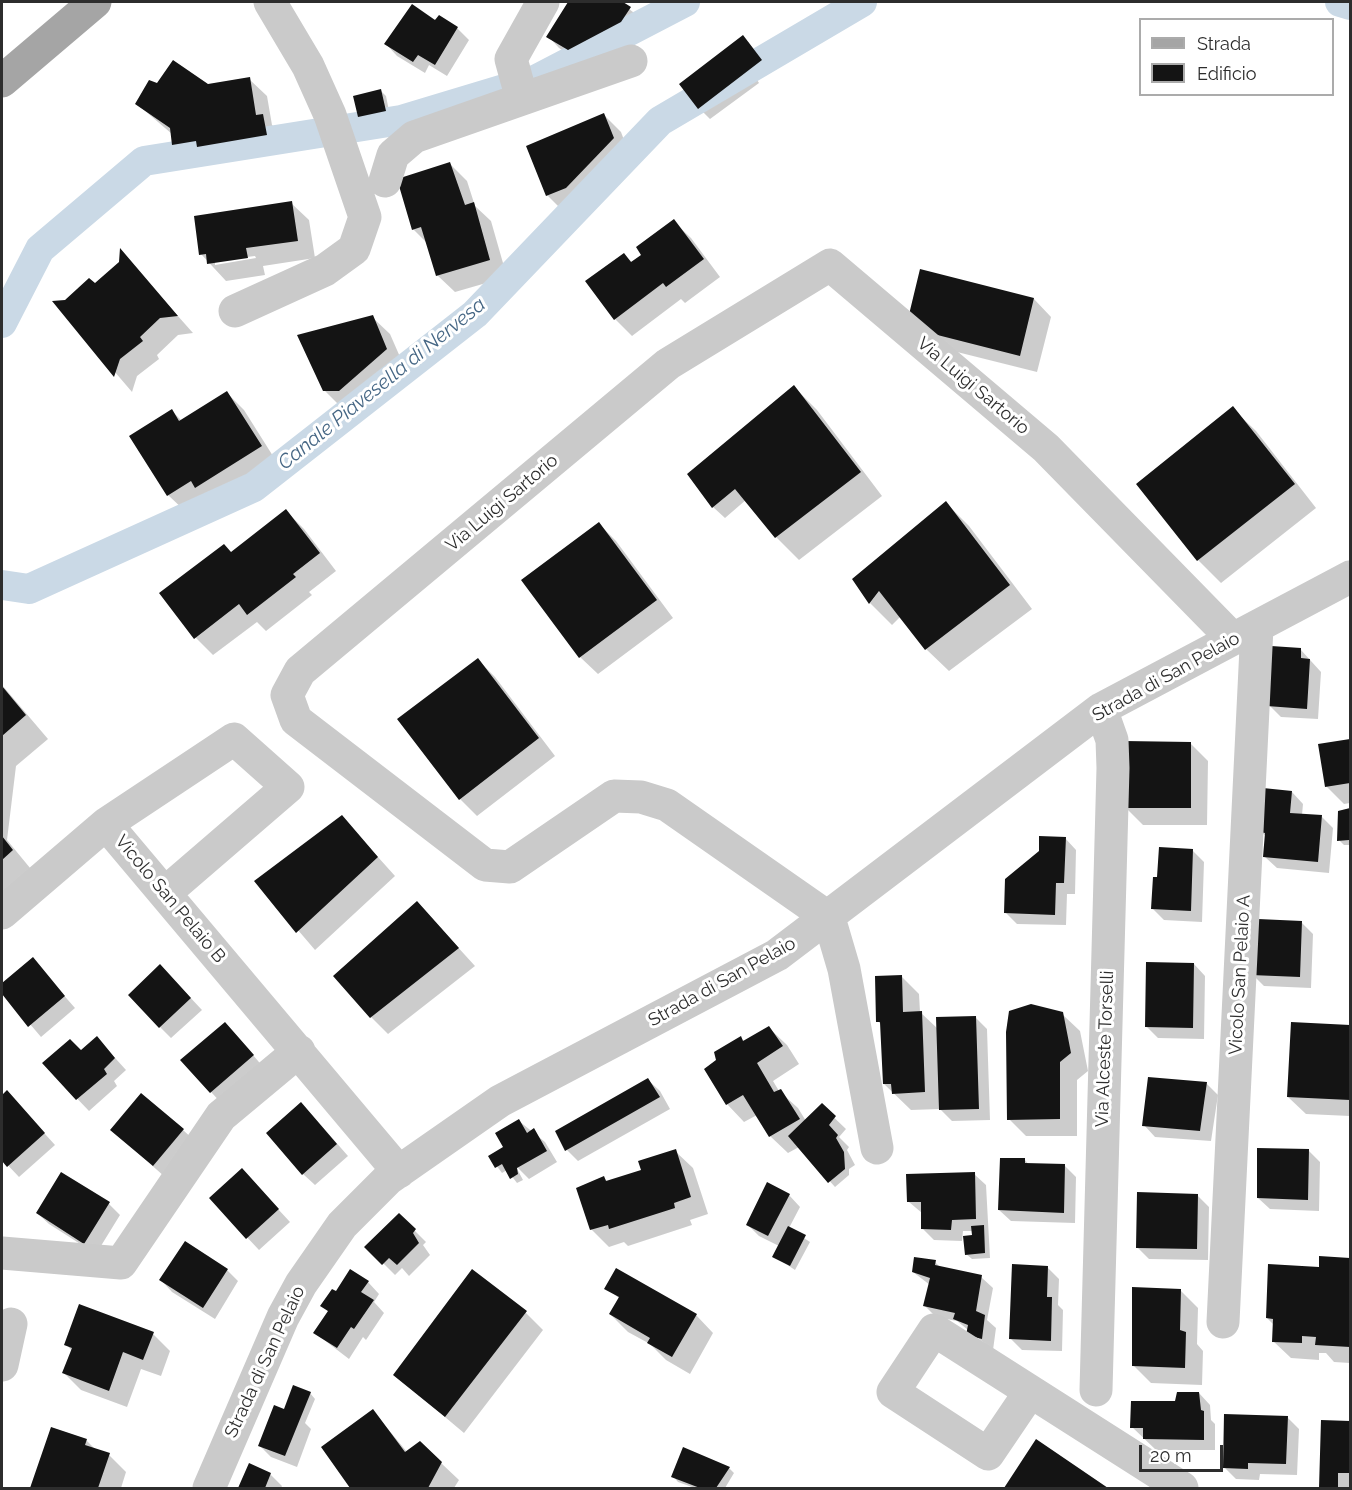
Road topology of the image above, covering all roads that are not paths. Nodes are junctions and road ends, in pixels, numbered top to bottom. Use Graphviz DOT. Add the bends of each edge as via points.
graph roads {
  1 [pos="95,2"];
  2 [pos="270,2"];
  3 [pos="543,2"];
  4 [pos="631,61"];
  5 [pos="2,81"];
  6 [pos="518,86"];
  7 [pos="385,181"];
  8 [pos="235,311"];
  9 [pos="1350,577"];
  10 [pos="1245,633"];
  11 [pos="1101,709"];
  12 [pos="106,824"];
  13 [pos="165,893"];
  14 [pos="2,912"];
  15 [pos="830,918"];
  16 [pos="299,1051"];
  17 [pos="877,1148"];
  18 [pos="399,1172"];
  19 [pos="2,1252"];
  20 [pos="1223,1322"];
  21 [pos="10,1324"];
  22 [pos="2,1365"];
  23 [pos="1096,1390"];
  24 [pos="1030,1392"];
  25 [pos="209,1488"];
  26 [pos="1182,1488"];
  1 -- 5 [label="main road"];
  2 -- 8 [label="street" via="308,66 330,115 365,217 354,249 325,270"];
  3 -- 6 [label="street" via="516,46"];
  4 -- 6 [label="street"];
  6 -- 7 [label="street" via="414,137 393,155"];
  9 -- 10 [label="street, Strada di San Pelaio"];
  10 -- 11 [label="street, Strada di San Pelaio"];
  10 -- 15 [label="street, Via Luigi Sartorio" via="1046,448 830,265 668,364 300,671 287,695 296,720 486,865 510,867 615,796 641,797 667,805"];
  10 -- 20 [label="street, Vicolo San Pelaio A"];
  11 -- 15 [label="street, Strada di San Pelaio"];
  11 -- 23 [label="street, Via Alceste Torselli" via="1112,740 1113,768"];
  12 -- 13 [label="street, Vicolo San Pelaio B"];
  12 -- 13 [label="street" via="234,739 288,787"];
  12 -- 14 [label="street, Vicolo San Pelaio B"];
  13 -- 16 [label="street, Vicolo San Pelaio B"];
  15 -- 17 [label="street" via="844,969"];
  15 -- 18 [label="street, Strada di San Pelaio" via="738,977 500,1101"];
  16 -- 18 [label="street, Vicolo San Pelaio B"];
  16 -- 19 [label="street" via="221,1116 121,1263"];
  18 -- 25 [label="street, Strada di San Pelaio" via="342,1225 301,1284"];
  21 -- 22 [label="street"];
  24 -- 26 [label="street"];
}
